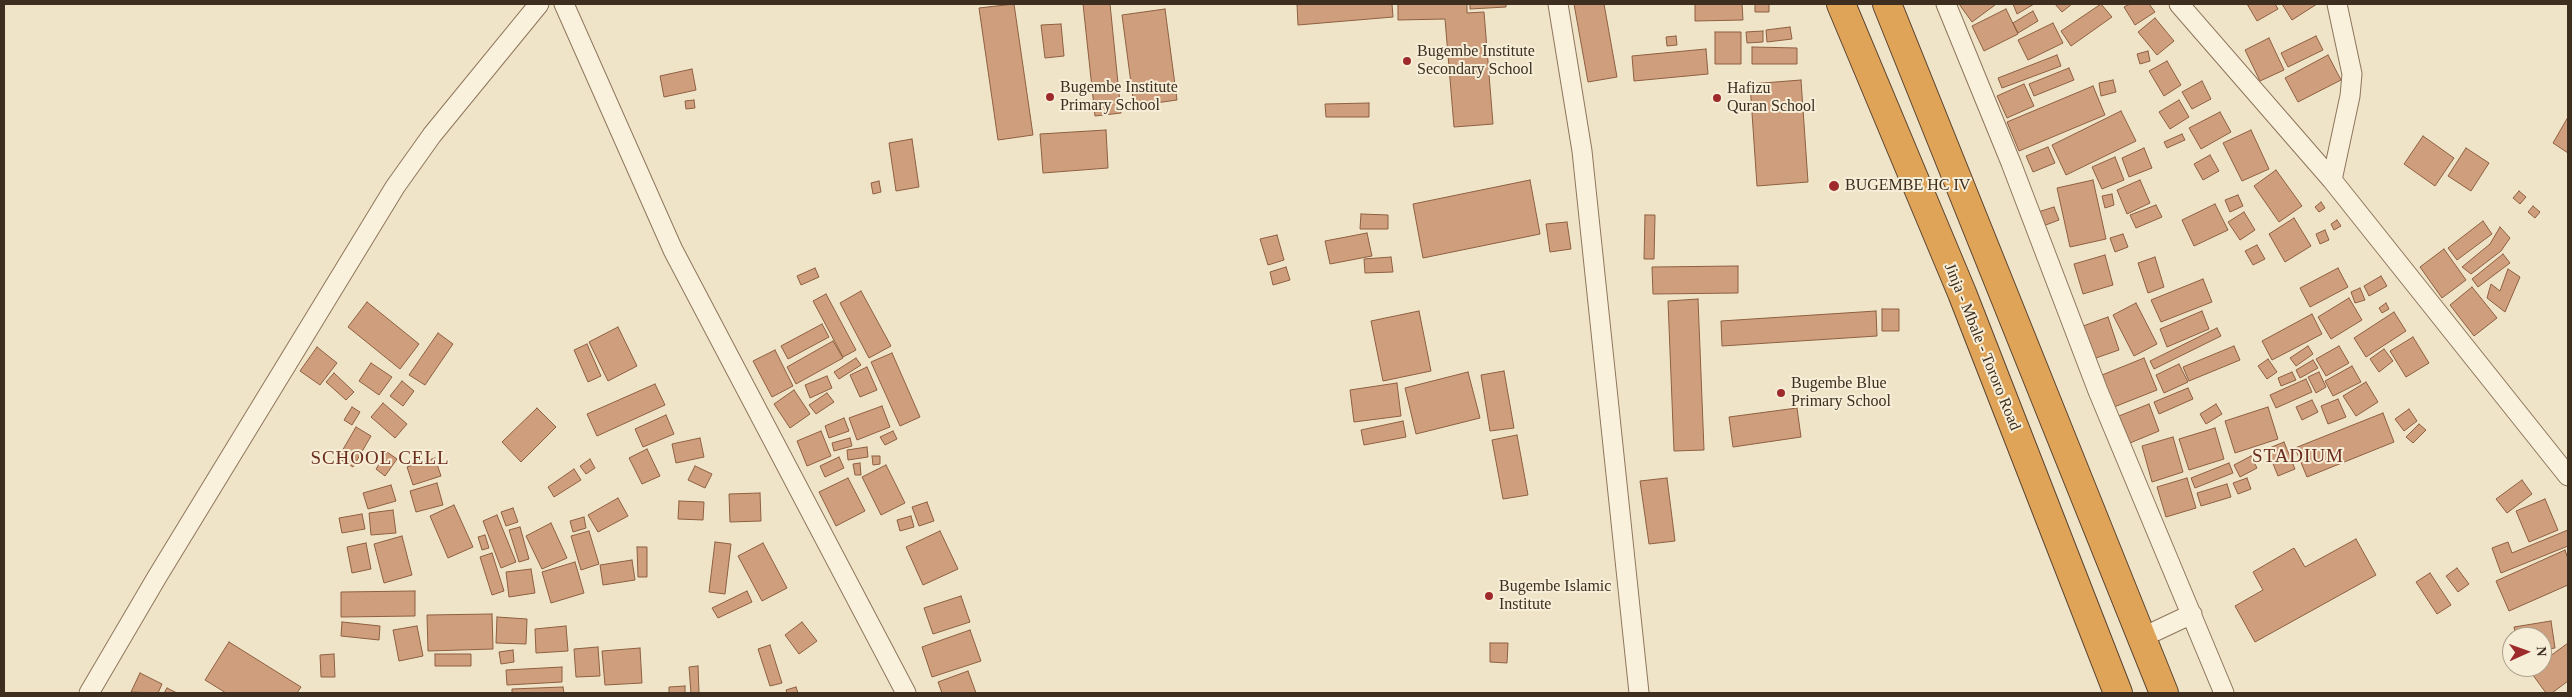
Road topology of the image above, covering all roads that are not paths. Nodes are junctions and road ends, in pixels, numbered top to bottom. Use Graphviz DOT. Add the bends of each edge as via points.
graph roads {
  1 [pos="539,4"];
  2 [pos="564,4"];
  3 [pos="1558,4"];
  4 [pos="1841,4"];
  5 [pos="1887,4"];
  6 [pos="1946,4"];
  7 [pos="2180,4"];
  8 [pos="2337,4"];
  9 [pos="2332,180"];
  10 [pos="2568,476"];
  11 [pos="2192,614"];
  12 [pos="2142,637"];
  13 [pos="90,693"];
  14 [pos="906,693"];
  15 [pos="1639,693"];
  16 [pos="2118,693"];
  17 [pos="2164,693"];
  18 [pos="2224,693"];
  1 -- 13 [label="street" via="432,135 395,187 167,560"];
  2 -- 14 [label="street" via="673,250"];
  3 -- 15 [label="street" via="1582,151"];
  4 -- 16 [label="highway, Jinja - Mbale - Tororo Road" via="1962,293"];
  5 -- 12 [label="highway"];
  6 -- 11 [label="street" via="2098,391"];
  7 -- 9 [label="street"];
  8 -- 9 [label="street" via="2352,74"];
  9 -- 10 [label="street"];
  11 -- 12 [label="street"];
  11 -- 18 [label="street"];
  12 -- 17 [label="highway"];
}
